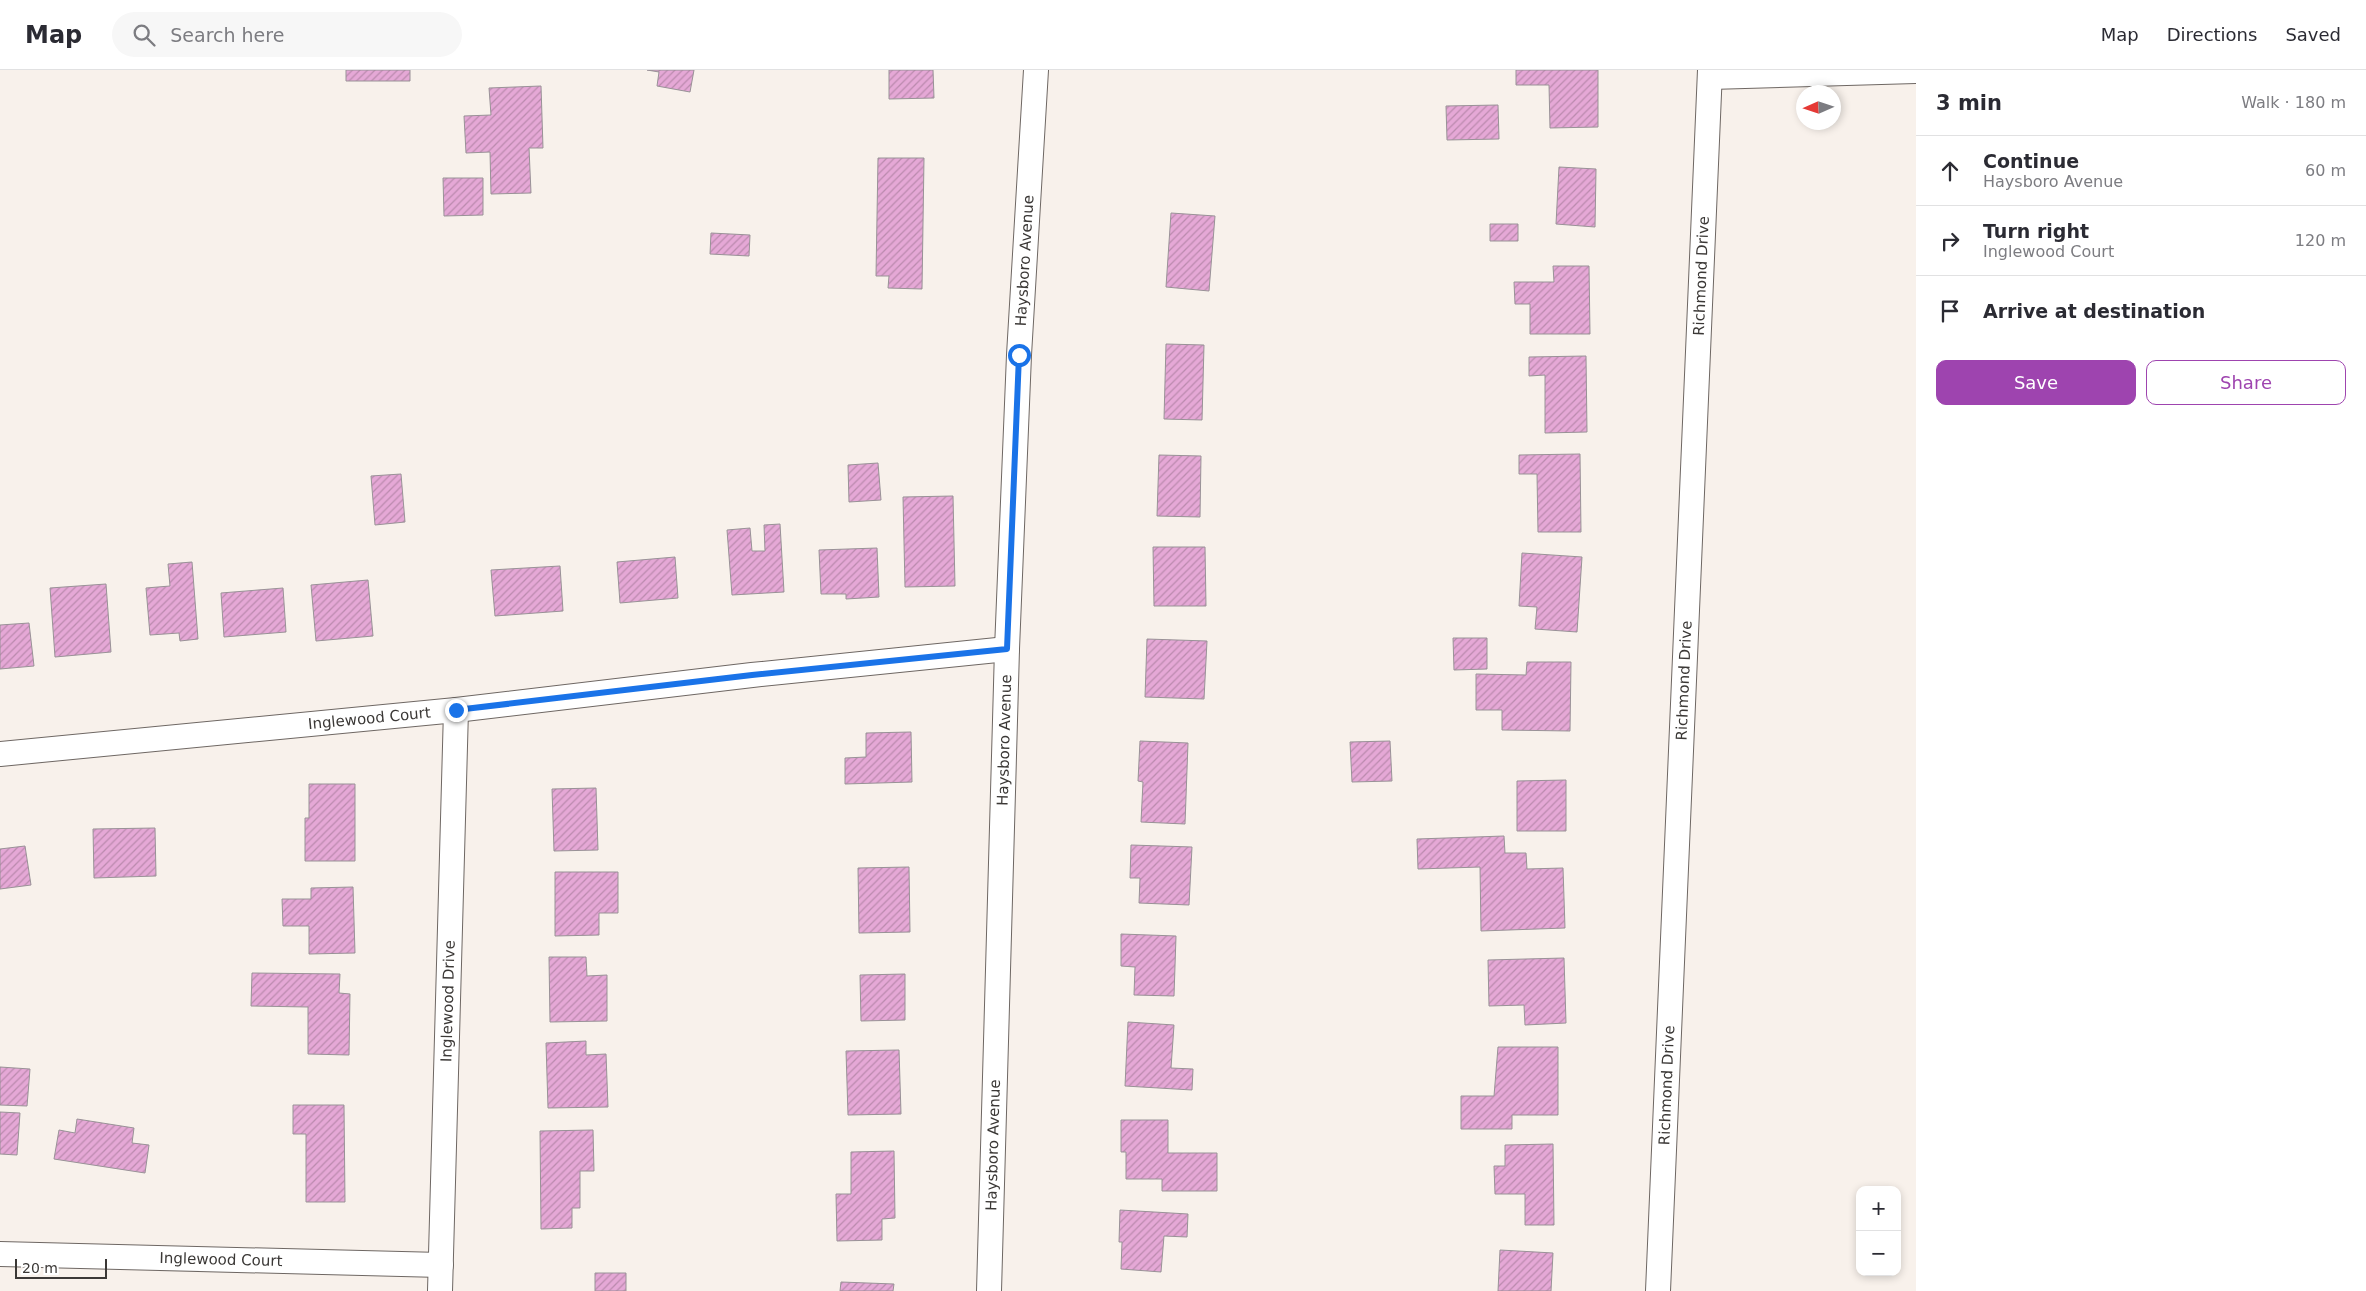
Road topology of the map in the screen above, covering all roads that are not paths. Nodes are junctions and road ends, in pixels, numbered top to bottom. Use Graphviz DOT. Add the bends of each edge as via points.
graph roads {
  1 [pos="1036,70"];
  2 [pos="1916,71"];
  3 [pos="1710,74"];
  4 [pos="1007,649"];
  5 [pos="456,710"];
  6 [pos="0,754"];
  7 [pos="0,1254"];
  8 [pos="441,1266"];
  9 [pos="440,1291"];
  10 [pos="989,1291"];
  11 [pos="1658,1291"];
  1 -- 4 [label="street, Haysboro Avenue" via="1019,355"];
  2 -- 3 [label="street"];
  3 -- 11 [label="street, Richmond Drive"];
  4 -- 5 [label="street, Inglewood Court"];
  4 -- 10 [label="street, Haysboro Avenue"];
  5 -- 6 [label="street, Inglewood Court"];
  5 -- 8 [label="street, Inglewood Drive"];
  7 -- 8 [label="street, Inglewood Court"];
  8 -- 9 [label="street, Inglewood Drive"];
}
